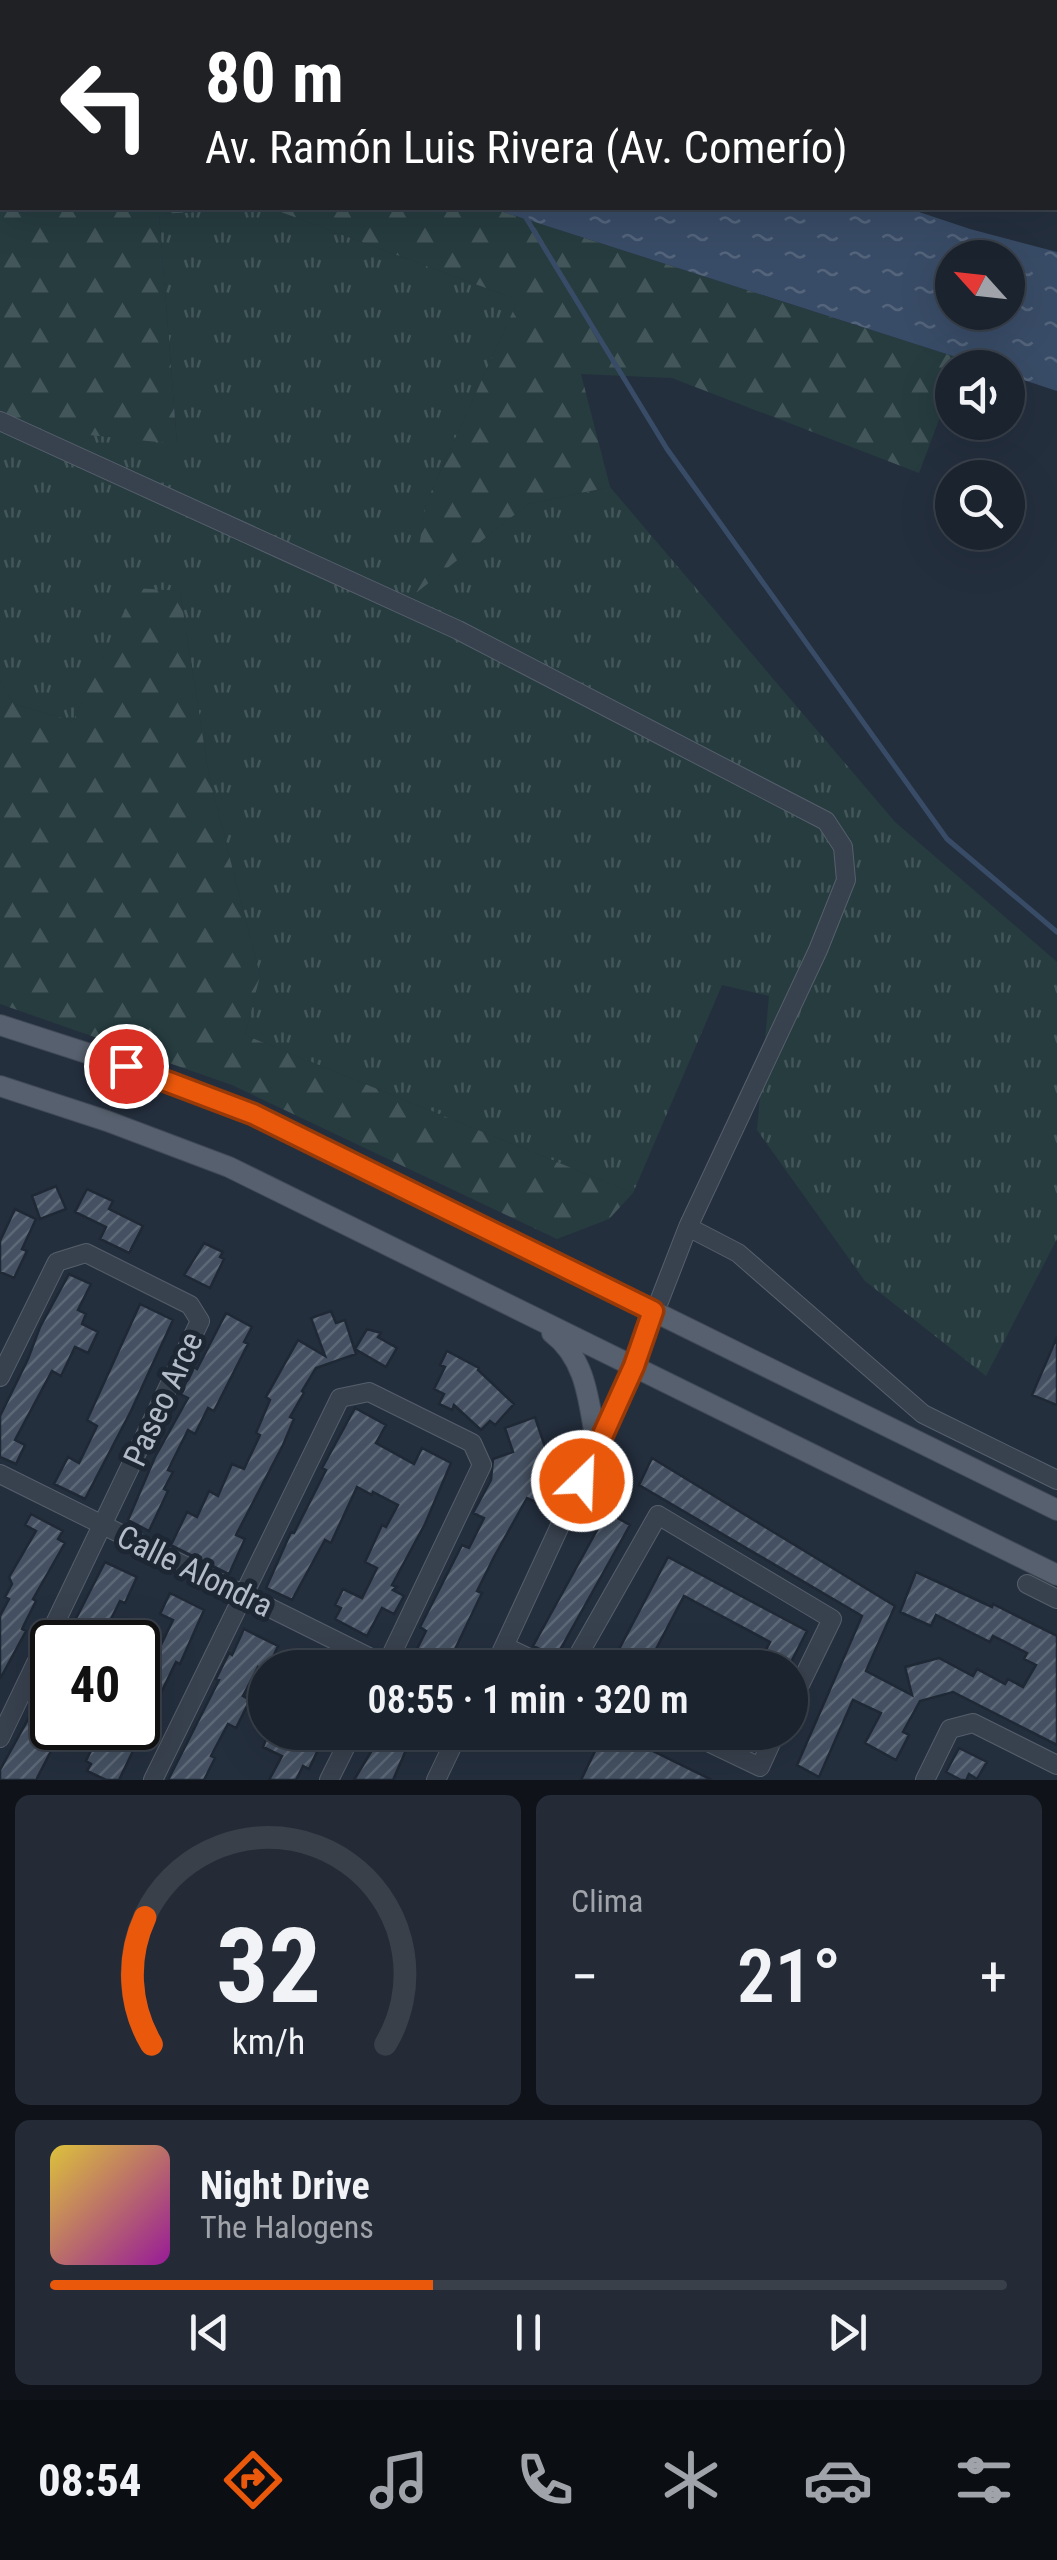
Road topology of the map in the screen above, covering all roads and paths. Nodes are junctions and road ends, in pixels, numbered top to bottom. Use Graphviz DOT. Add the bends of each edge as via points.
graph roads {
  1 [pos="0,421"];
  2 [pos="0,1025"];
  3 [pos="0,1086"];
  4 [pos="688,1227"];
  5 [pos="522,1311"];
  6 [pos="653,1311"];
  7 [pos="634,1366"];
  8 [pos="0,1377"];
  9 [pos="596,1448"];
  10 [pos="0,1474"];
  11 [pos="1057,1480"];
  12 [pos="1057,1510"];
  13 [pos="104,1526"];
  14 [pos="1057,1575"];
  15 [pos="1027,1584"];
  16 [pos="243,1595"];
  17 [pos="1057,1599"];
  18 [pos="506,1648"];
  19 [pos="354,1650"];
  20 [pos="396,1650"];
  21 [pos="510,1650"];
  22 [pos="581,1650"];
  23 [pos="808,1668"];
  24 [pos="0,1738"];
  25 [pos="344,1750"];
  26 [pos="450,1750"];
  27 [pos="725,1750"];
  28 [pos="768,1750"];
  29 [pos="1057,1765"];
  30 [pos="154,1780"];
  31 [pos="330,1780"];
  32 [pos="436,1780"];
  33 [pos="925,1780"];
  1 -- 4 [label="street" via="458,630 826,821 843,847 846,880"];
  2 -- 6 [label="main road" via="253,1114"];
  3 -- 5 [label="main road" via="229,1167"];
  4 -- 6 [label="street"];
  4 -- 11 [label="street" via="738,1253 922,1414"];
  5 -- 7 [label="main road"];
  5 -- 9 [label="main road" via="576,1359"];
  6 -- 7 [label="street"];
  6 -- 12 [label="main road"];
  7 -- 9 [label="street"];
  7 -- 14 [label="main road"];
  8 -- 13 [label="street, Paseo Arce" via="57,1262 86,1252 190,1305 200,1321"];
  9 -- 18 [label="street"];
  10 -- 13 [label="street, Calle Alondra"];
  13 -- 16 [label="street, Calle Alondra"];
  13 -- 24 [label="street"];
  15 -- 17 [label="street"];
  16 -- 19 [label="street, Calle Alondra"];
  16 -- 20 [label="street" via="340,1398 369,1392 472,1443 482,1465"];
  16 -- 30 [label="street"];
  18 -- 21 [label="street"];
  22 -- 23 [label="street" via="658,1514 832,1619"];
  25 -- 31 [label="street"];
  26 -- 32 [label="street"];
  27 -- 28 [label="street" via="760,1767"];
  29 -- 33 [label="street" via="973,1724 950,1730"];
}
